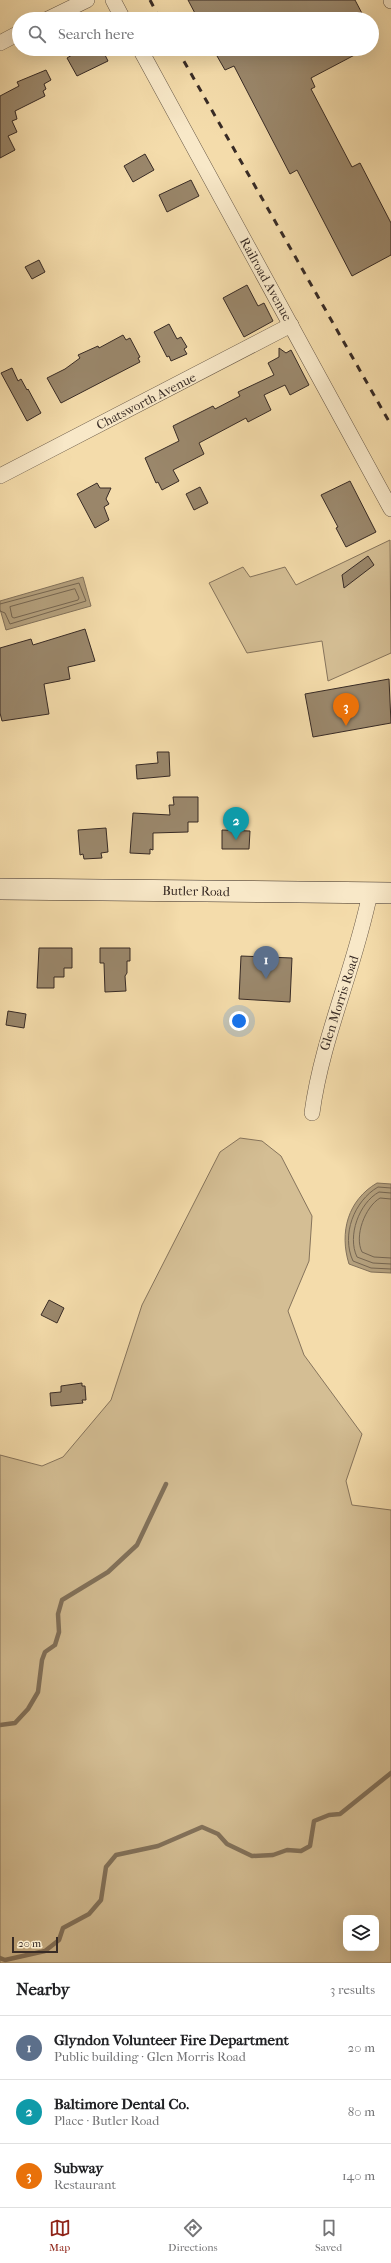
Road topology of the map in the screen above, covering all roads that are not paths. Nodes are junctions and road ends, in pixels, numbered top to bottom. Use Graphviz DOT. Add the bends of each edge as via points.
graph roads {
  1 [pos="87,0"];
  2 [pos="113,0"];
  3 [pos="62,12"];
  4 [pos="119,12"];
  5 [pos="12,37"];
  6 [pos="0,43"];
  7 [pos="144,56"];
  8 [pos="291,325"];
  9 [pos="0,476"];
  10 [pos="391,509"];
  11 [pos="0,889"];
  12 [pos="370,893"];
  13 [pos="391,893"];
  14 [pos="312,1113"];
  1 -- 3 [label="street"];
  2 -- 4 [label="street"];
  5 -- 6 [label="street"];
  7 -- 8 [label="street, Railroad Avenue"];
  8 -- 9 [label="street, Chatsworth Avenue"];
  8 -- 10 [label="street, Railroad Avenue"];
  11 -- 12 [label="main road, Butler Road"];
  12 -- 13 [label="main road, Butler Road"];
  12 -- 14 [label="street, Glen Morris Road" via="359,941 321,1059"];
}
